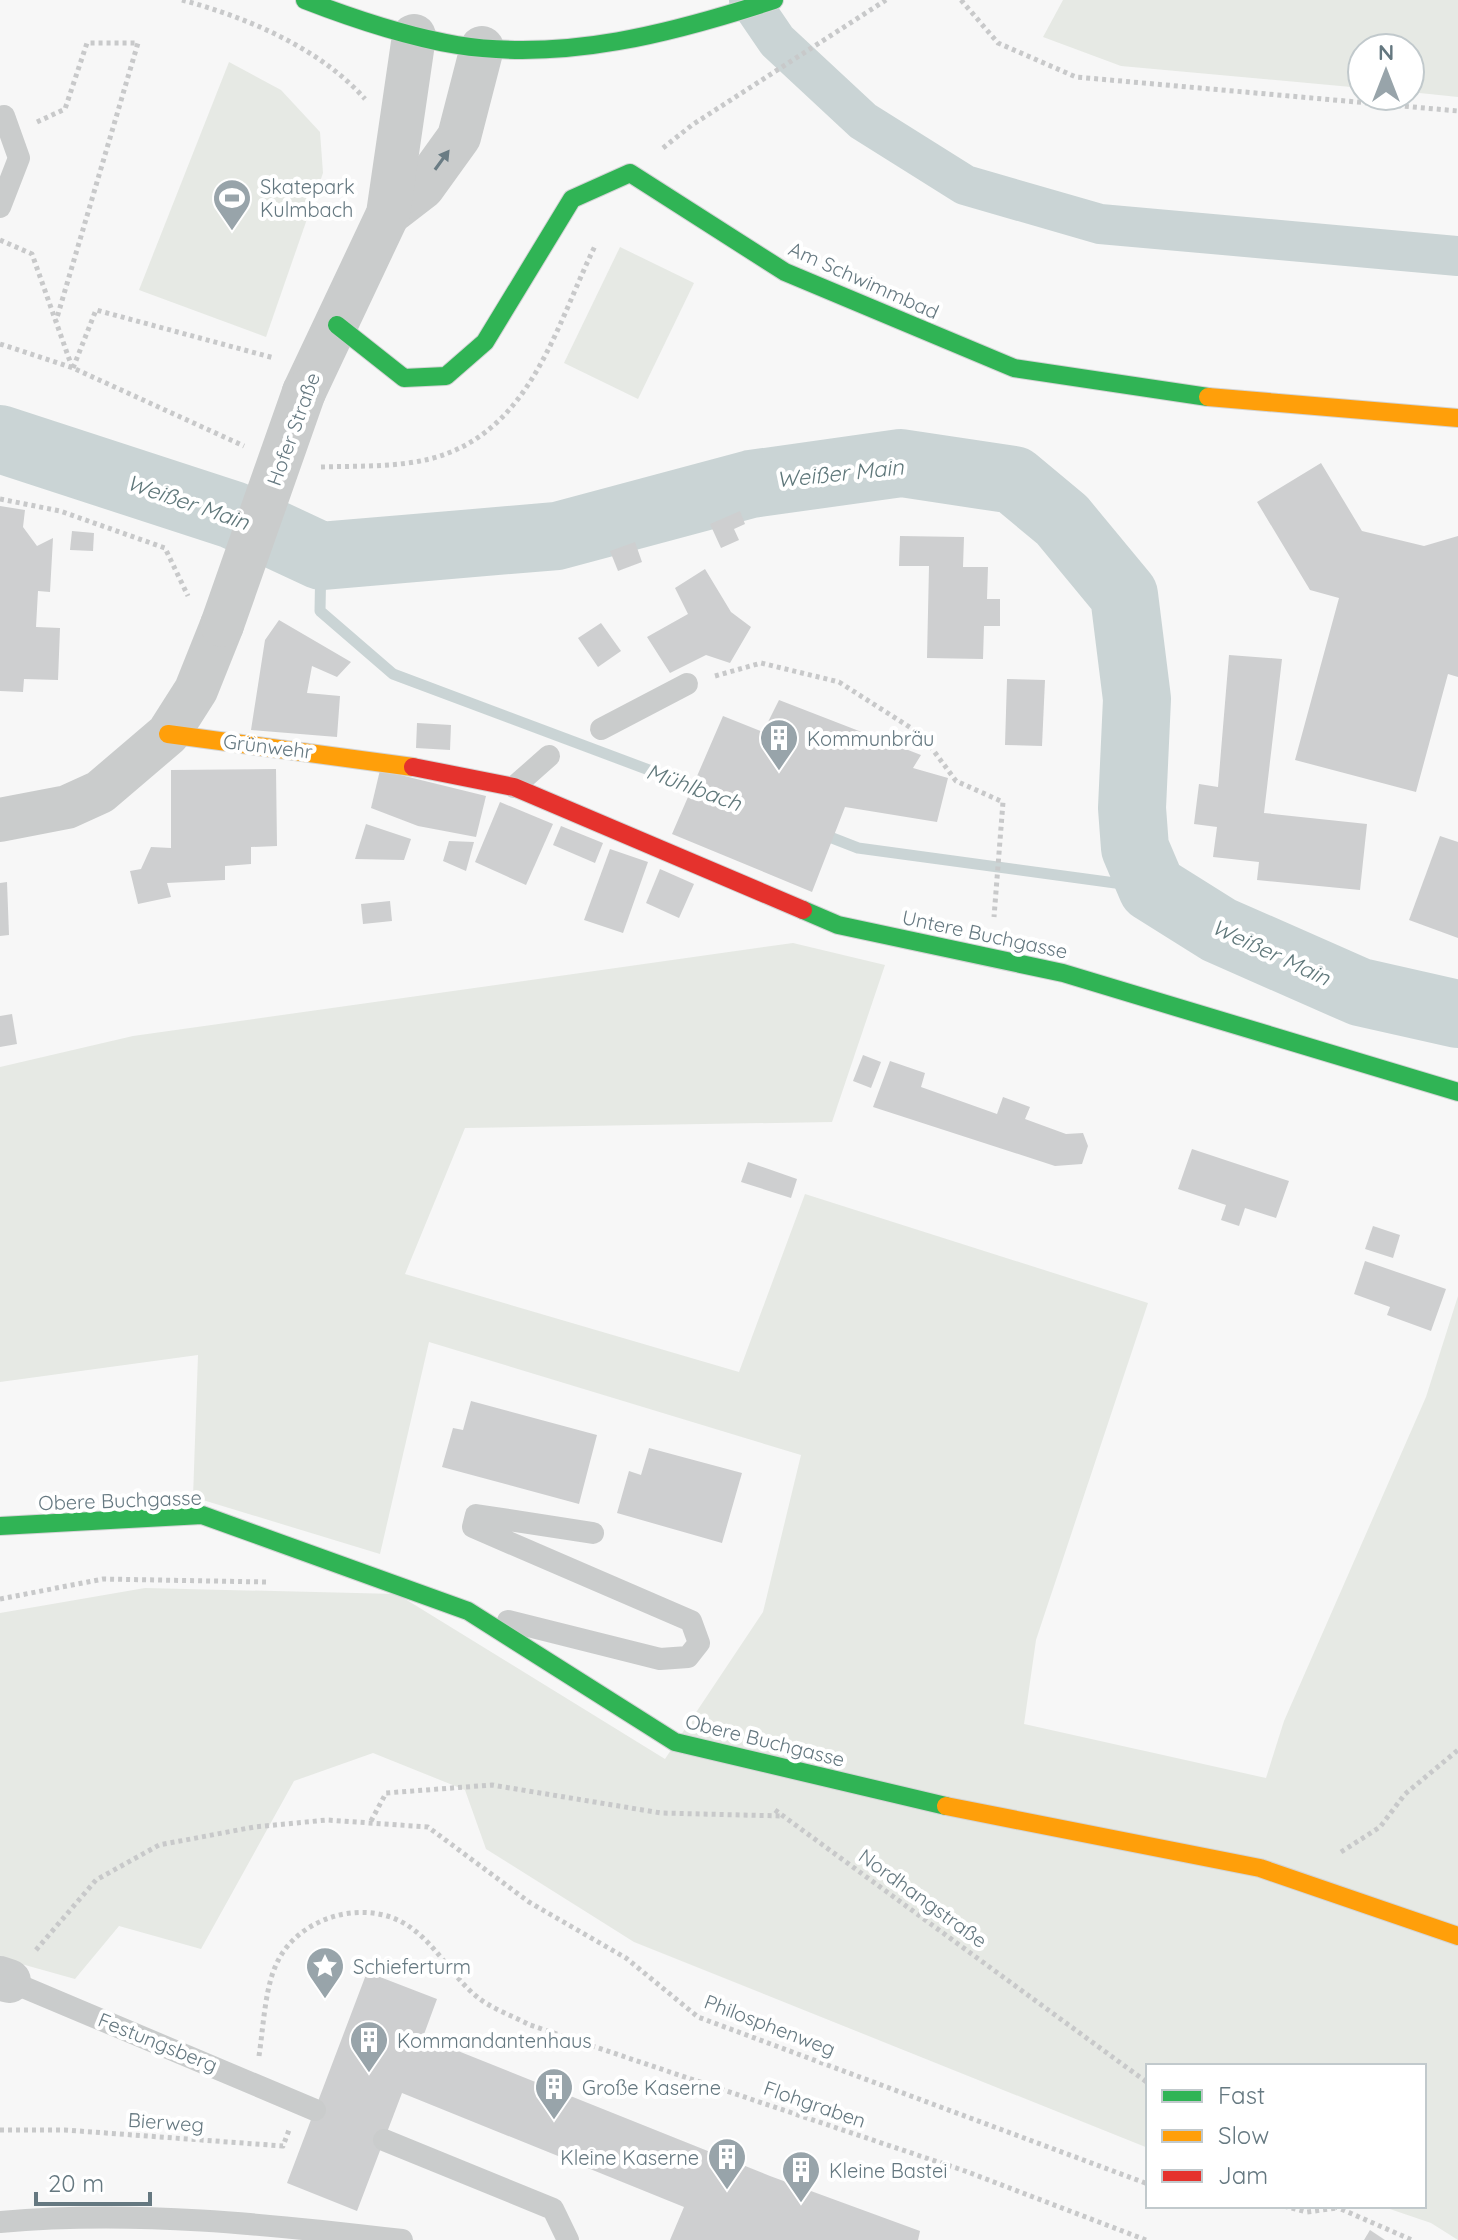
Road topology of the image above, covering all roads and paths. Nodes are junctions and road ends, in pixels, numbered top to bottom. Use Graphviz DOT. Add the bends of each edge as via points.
graph roads {
  1 [pos="182,0"];
  2 [pos="305,0"];
  3 [pos="774,0"];
  4 [pos="886,0"];
  5 [pos="961,0"];
  6 [pos="414,36"];
  7 [pos="482,48"];
  8 [pos="370,109"];
  9 [pos="1458,111"];
  10 [pos="4,124"];
  11 [pos="692,125"];
  12 [pos="0,207"];
  13 [pos="388,214"];
  14 [pos="0,240"];
  15 [pos="56,321"];
  16 [pos="337,325"];
  17 [pos="0,344"];
  18 [pos="73,368"];
  19 [pos="297,377"];
  20 [pos="136,397"];
  21 [pos="1458,418"];
  22 [pos="0,499"];
  23 [pos="218,636"];
  24 [pos="687,684"];
  25 [pos="601,729"];
  26 [pos="168,734"];
  27 [pos="549,756"];
  28 [pos="514,787"];
  29 [pos="0,820"];
  30 [pos="997,880"];
  31 [pos="1458,1092"];
  32 [pos="0,1526"];
  33 [pos="593,1533"];
  34 [pos="269,1583"];
  35 [pos="0,1599"];
  36 [pos="468,1611"];
  37 [pos="1458,1750"];
  38 [pos="772,1808"];
  39 [pos="784,1816"];
  40 [pos="371,1821"];
  41 [pos="1277,1874"];
  42 [pos="1458,1936"];
  43 [pos="4,1980"];
  44 [pos="254,2081"];
  45 [pos="1146,2082"];
  46 [pos="306,2106"];
  47 [pos="0,2130"];
  48 [pos="384,2140"];
  49 [pos="1146,2183"];
  50 [pos="1292,2208"];
  51 [pos="1330,2208"];
  52 [pos="1338,2208"];
  53 [pos="0,2222"];
  54 [pos="402,2240"];
  55 [pos="568,2240"];
  56 [pos="1146,2240"];
  57 [pos="1412,2240"];
  1 -- 8 [label="path" via="291,42 350,82"];
  2 -- 6 [label="street"];
  3 -- 7 [label="street" via="696,26 567,47"];
  4 -- 11 [label="path"];
  5 -- 9 [label="path" via="998,43 1076,77"];
  6 -- 7 [label="street"];
  6 -- 13 [label="street, Hofer Straße"];
  13 -- 7 [label="street, Hofer Straße, one-way" via="423,187 459,137"];
  10 -- 12 [label="lane" via="19,158"];
  10 -- 15 [label="path" via="49,118 65,109 87,43 138,43"];
  13 -- 16 [label="street, Hofer Straße"];
  14 -- 15 [label="path" via="32,254"];
  15 -- 18 [label="path"];
  16 -- 19 [label="street, Hofer Straße"];
  16 -- 21 [label="street, Am Schwimmbad" via="404,378 446,376 485,342 572,199 630,173 785,272 1014,368 1182,395"];
  17 -- 18 [label="path"];
  18 -- 19 [label="path" via="96,310"];
  18 -- 20 [label="path"];
  19 -- 23 [label="street, Hofer Straße, bridge"];
  22 -- 23 [label="path" via="60,511 165,548"];
  23 -- 26 [label="street, Hofer Straße" via="196,690"];
  24 -- 25 [label="lane"];
  24 -- 30 [label="path" via="761,663 839,682 922,735 956,781 1003,802"];
  26 -- 28 [label="street, Grünwehr" via="383,761"];
  26 -- 29 [label="street" via="100,792 67,807"];
  27 -- 28 [label="lane"];
  28 -- 31 [label="street, Untere Buchgasse" via="838,925 1063,973"];
  32 -- 36 [label="street, Obere Buchgasse" via="202,1515"];
  33 -- 36 [label="lane" via="476,1515 473,1527 691,1621 699,1643 688,1657 660,1659"];
  34 -- 35 [label="path" via="103,1579"];
  36 -- 41 [label="street, Obere Buchgasse" via="675,1742 927,1802"];
  37 -- 41 [label="path" via="1405,1794 1380,1827 1342,1852 1301,1860"];
  38 -- 39 [label="path, Nordhangstraße"];
  39 -- 40 [label="path" via="661,1813 492,1785 386,1793"];
  39 -- 45 [label="path, Nordhangstraße"];
  40 -- 43 [label="path, Philosphenweg" via="254,1827 159,1845 96,1880"];
  40 -- 49 [label="path, Philosphenweg" via="428,1827 529,1902 626,1958 698,2017"];
  41 -- 42 [label="street, Obere Buchgasse"];
  43 -- 44 [label="lane, Festungsberg"];
  44 -- 46 [label="lane, Festungsberg"];
  44 -- 56 [label="path, Flohgraben" via="275,1965 300,1933 332,1915 368,1914 406,1924 476,1996 530,2025 965,2171"];
  46 -- 47 [label="path, Bierweg" via="283,2146"];
  48 -- 55 [label="lane" via="553,2209"];
  50 -- 51 [label="path"];
  52 -- 57 [label="path"];
  53 -- 54 [label="lane" via="56,2217 247,2221"];
}
